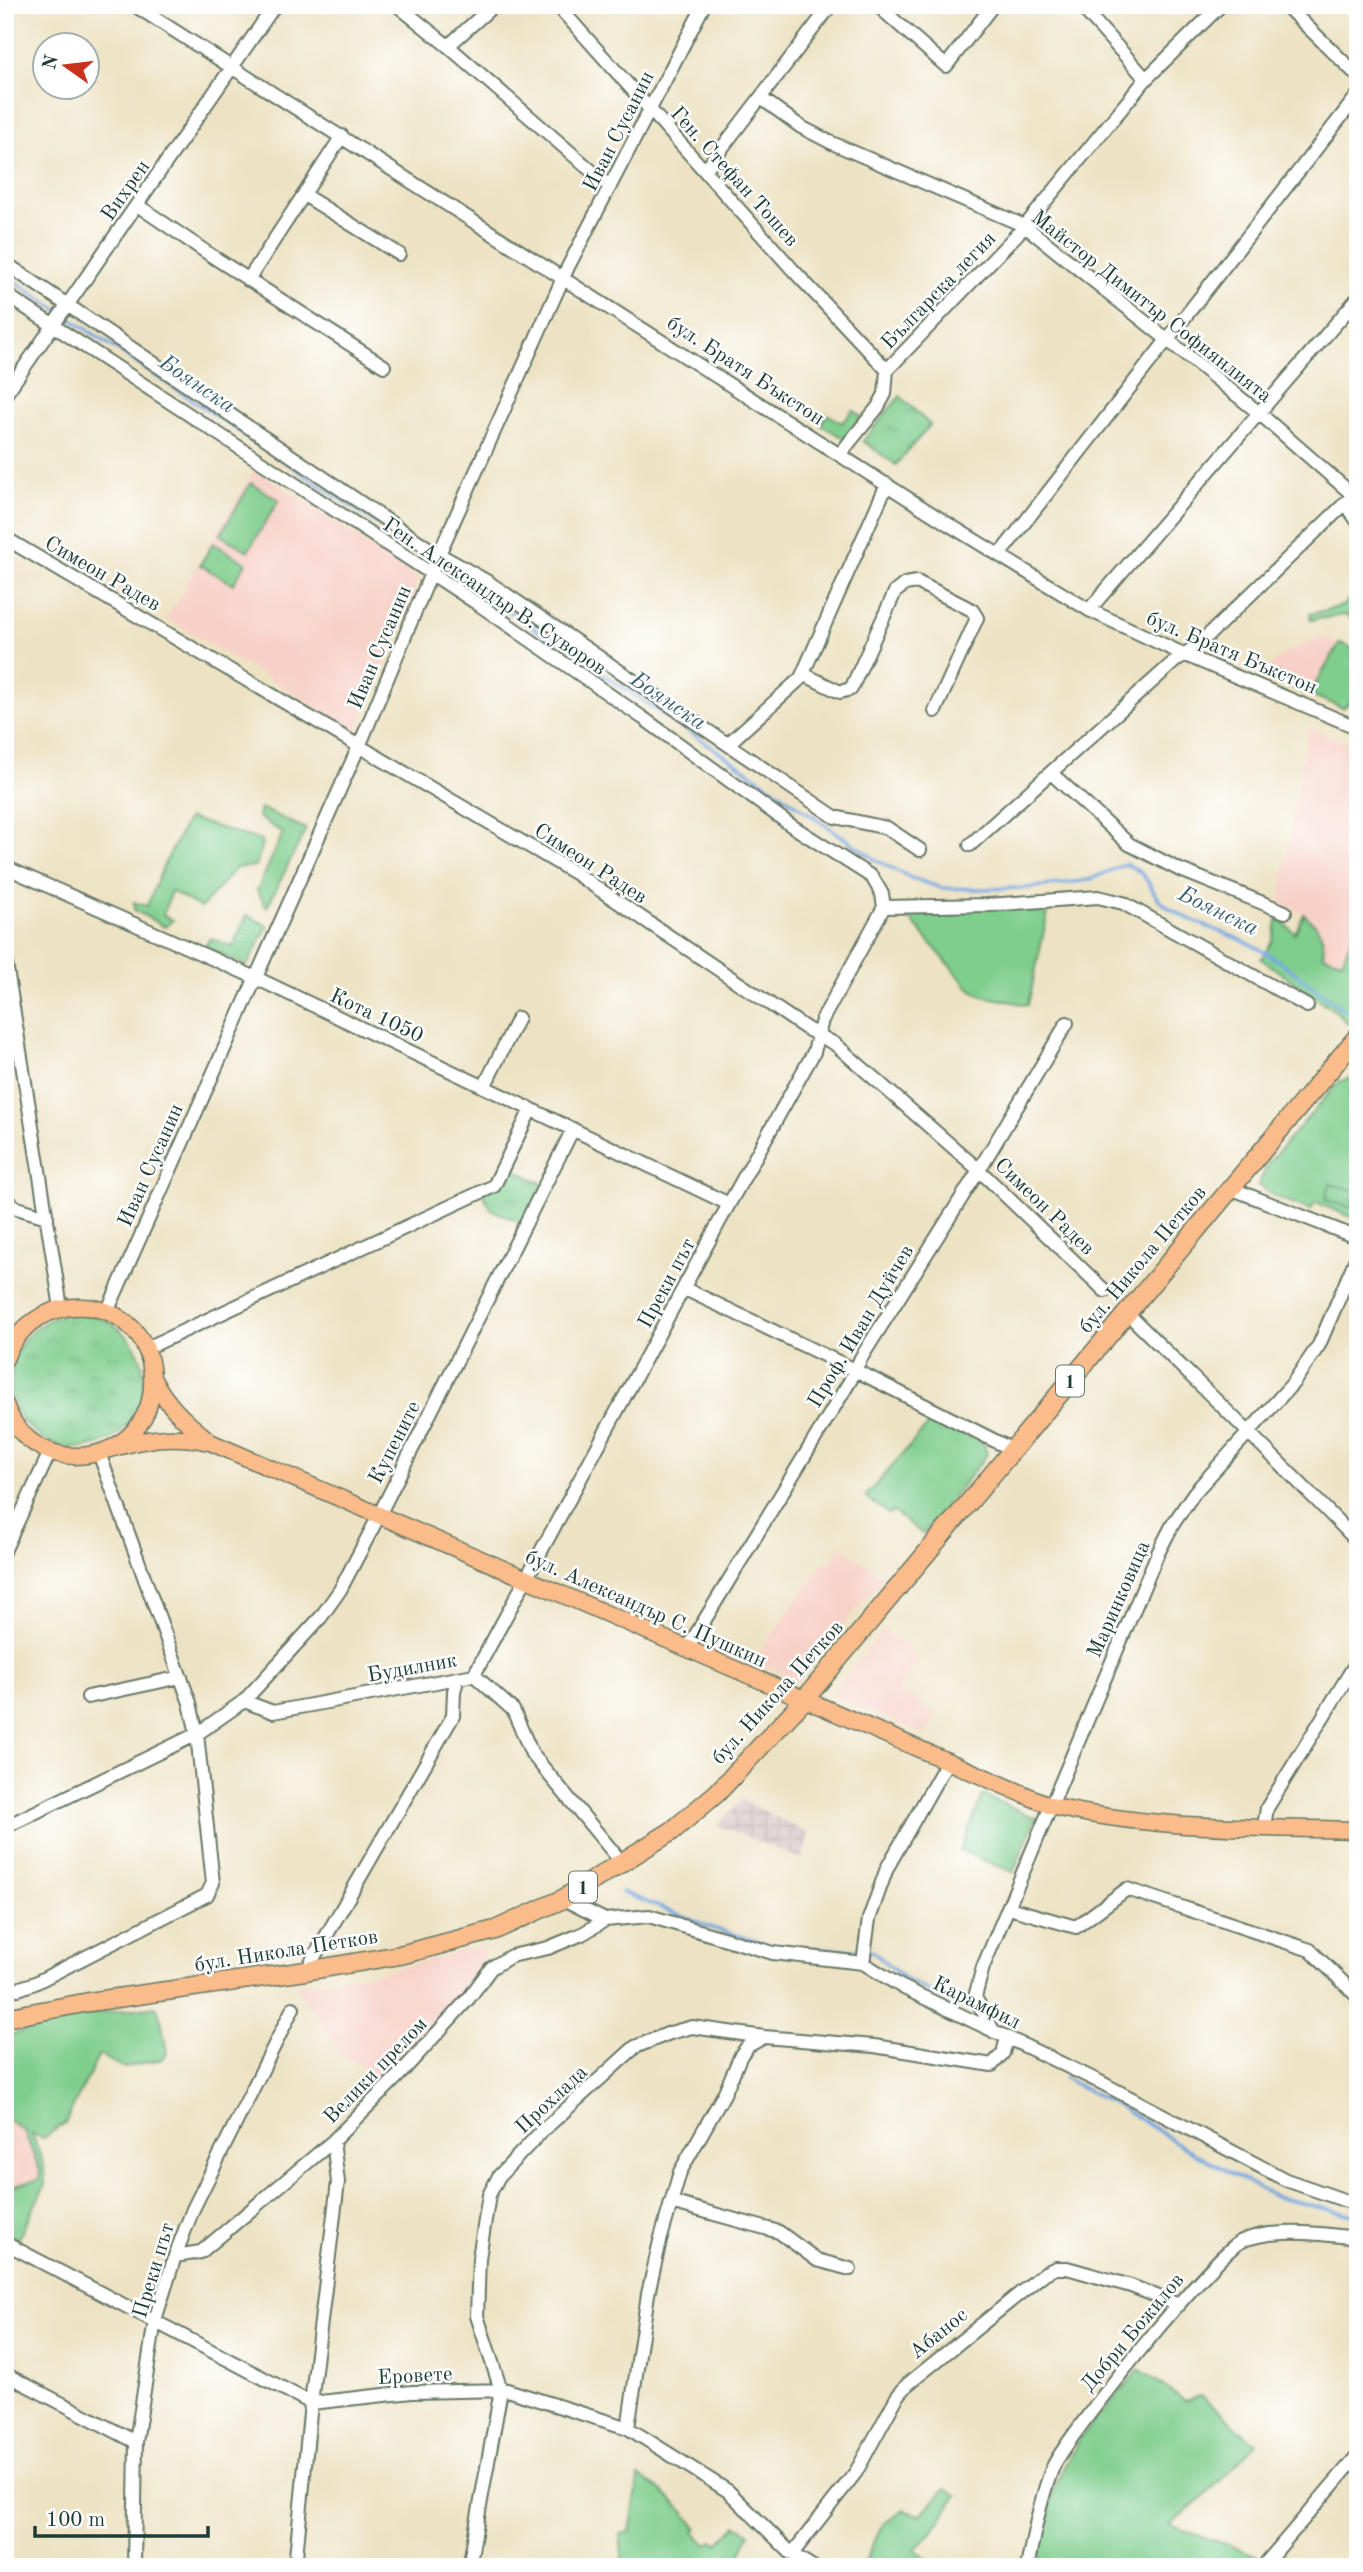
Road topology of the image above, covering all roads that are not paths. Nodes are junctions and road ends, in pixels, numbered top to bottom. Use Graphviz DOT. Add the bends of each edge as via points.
graph roads {
  1 [pos="134,5"];
  2 [pos="275,5"];
  3 [pos="397,5"];
  4 [pos="494,5"];
  5 [pos="557,5"];
  6 [pos="704,5"];
  7 [pos="877,5"];
  8 [pos="993,5"];
  9 [pos="1080,5"];
  10 [pos="1220,5"];
  11 [pos="1285,5"];
  12 [pos="826,7"];
  13 [pos="448,46"];
  14 [pos="233,66"];
  15 [pos="1358,76"];
  16 [pos="1146,79"];
  17 [pos="1358,94"];
  18 [pos="761,98"];
  19 [pos="650,110"];
  20 [pos="342,136"];
  21 [pos="706,169"];
  22 [pos="610,187"];
  23 [pos="304,195"];
  24 [pos="137,205"];
  25 [pos="1025,226"];
  26 [pos="399,254"];
  27 [pos="5,262"];
  28 [pos="564,278"];
  29 [pos="248,280"];
  30 [pos="5,294"];
  31 [pos="1358,298"];
  32 [pos="67,306"];
  33 [pos="54,327"];
  34 [pos="1166,339"];
  35 [pos="384,366"];
  36 [pos="887,370"];
  37 [pos="5,395"];
  38 [pos="1259,413"];
  39 [pos="840,454"];
  40 [pos="887,484"];
  41 [pos="1352,496"];
  42 [pos="1358,522"];
  43 [pos="5,538"];
  44 [pos="439,554"];
  45 [pos="1000,554"];
  46 [pos="430,575"];
  47 [pos="1089,610"];
  48 [pos="1184,653"];
  49 [pos="803,674"];
  50 [pos="934,712"];
  51 [pos="1358,727"];
  52 [pos="730,743"];
  53 [pos="359,745"];
  54 [pos="1051,773"];
  55 [pos="970,845"];
  56 [pos="920,850"];
  57 [pos="5,867"];
  58 [pos="884,907"];
  59 [pos="1285,912"];
  60 [pos="5,957"];
  61 [pos="254,978"];
  62 [pos="1307,1006"];
  63 [pos="518,1018"];
  64 [pos="1067,1023"];
  65 [pos="819,1035"];
  66 [pos="1356,1041"];
  67 [pos="484,1087"];
  68 [pos="531,1110"];
  69 [pos="573,1129"];
  70 [pos="979,1170"];
  71 [pos="1230,1188"];
  72 [pos="5,1200"];
  73 [pos="729,1204"];
  74 [pos="47,1217"];
  75 [pos="1358,1238"];
  76 [pos="1358,1254"];
  77 [pos="685,1289"];
  78 [pos="1105,1291"];
  79 [pos="61,1308"];
  80 [pos="107,1312"];
  81 [pos="1127,1313"];
  82 [pos="33,1320"];
  83 [pos="5,1333"];
  84 [pos="145,1349"];
  85 [pos="5,1359"];
  86 [pos="855,1370"];
  87 [pos="152,1377"];
  88 [pos="5,1404"];
  89 [pos="11,1430"];
  90 [pos="1248,1432"];
  91 [pos="210,1442"];
  92 [pos="1013,1450"];
  93 [pos="105,1451"];
  94 [pos="50,1452"];
  95 [pos="379,1515"];
  96 [pos="1358,1542"];
  97 [pos="5,1549"];
  98 [pos="528,1579"];
  99 [pos="687,1648"];
  100 [pos="1358,1660"];
  101 [pos="474,1675"];
  102 [pos="181,1677"];
  103 [pos="458,1678"];
  104 [pos="88,1698"];
  105 [pos="804,1700"];
  106 [pos="244,1701"];
  107 [pos="197,1734"];
  108 [pos="947,1762"];
  109 [pos="1051,1807"];
  110 [pos="1264,1827"];
  111 [pos="5,1828"];
  112 [pos="1358,1830"];
  113 [pos="623,1864"];
  114 [pos="563,1899"];
  115 [pos="1009,1908"];
  116 [pos="606,1920"];
  117 [pos="863,1963"];
  118 [pos="306,1971"];
  119 [pos="1358,1976"];
  120 [pos="1348,1986"];
  121 [pos="5,1988"];
  122 [pos="975,1997"];
  123 [pos="1358,1997"];
  124 [pos="293,2008"];
  125 [pos="5,2018"];
  126 [pos="967,2018"];
  127 [pos="994,2032"];
  128 [pos="764,2037"];
  129 [pos="1007,2039"];
  130 [pos="333,2141"];
  131 [pos="671,2202"];
  132 [pos="1358,2205"];
  133 [pos="1358,2238"];
  134 [pos="5,2243"];
  135 [pos="175,2256"];
  136 [pos="850,2269"];
  137 [pos="1179,2305"];
  138 [pos="155,2320"];
  139 [pos="5,2374"];
  140 [pos="501,2390"];
  141 [pos="311,2403"];
  142 [pos="628,2428"];
  143 [pos="136,2442"];
  144 [pos="1358,2455"];
  145 [pos="792,2554"];
  146 [pos="1268,2565"];
  147 [pos="134,2567"];
  148 [pos="295,2567"];
  149 [pos="469,2567"];
  150 [pos="814,2567"];
  151 [pos="1027,2567"];
  1 -- 14 [label="street, бул. Братя Бъкстон"];
  2 -- 14 [label="street, Вихрен"];
  3 -- 13 [label="street"];
  4 -- 13 [label="street"];
  5 -- 19 [label="street, Ген. Стефан Тошев"];
  6 -- 19 [label="street, Иван Сусанин"];
  7 -- 8 [label="street" via="946,66"];
  9 -- 16 [label="street"];
  10 -- 16 [label="street, Българска легия"];
  11 -- 15 [label="street"];
  12 -- 18 [label="street"];
  13 -- 22 [label="street"];
  14 -- 20 [label="street, бул. Братя Бъкстон"];
  14 -- 24 [label="street, Вихрен"];
  16 -- 25 [label="street, Българска легия"];
  17 -- 34 [label="street"];
  18 -- 21 [label="street"];
  18 -- 25 [label="street, Майстор Димитър Софиянлията" via="801,127 856,154"];
  19 -- 21 [label="street, Ген. Стефан Тошев"];
  19 -- 22 [label="street, Иван Сусанин"];
  20 -- 23 [label="street"];
  20 -- 28 [label="street, бул. Братя Бъкстон"];
  21 -- 36 [label="street, Ген. Стефан Тошев"];
  22 -- 28 [label="street, Иван Сусанин"];
  23 -- 26 [label="street"];
  23 -- 29 [label="street"];
  24 -- 29 [label="street"];
  24 -- 32 [label="street, Вихрен"];
  25 -- 34 [label="street, Майстор Димитър Софиянлията"];
  25 -- 36 [label="street, Българска легия"];
  27 -- 32 [label="street, Ген. Александър В. Суворов"];
  28 -- 39 [label="street, бул. Братя Бъкстон"];
  28 -- 44 [label="street, Иван Сусанин"];
  29 -- 35 [label="street"];
  30 -- 33 [label="street, Ген. Александър В. Суворов"];
  31 -- 38 [label="street"];
  32 -- 33 [label="street, Вихрен"];
  32 -- 44 [label="street, Ген. Александър В. Суворов"];
  33 -- 37 [label="street, Вихрен"];
  33 -- 46 [label="street, Ген. Александър В. Суворов"];
  34 -- 38 [label="street, Майстор Димитър Софиянлията"];
  34 -- 45 [label="street"];
  36 -- 39 [label="street, Българска легия" via="878,407"];
  38 -- 41 [label="street, Майстор Димитър Софиянлията"];
  38 -- 47 [label="street"];
  39 -- 40 [label="street, бул. Братя Бъкстон"];
  40 -- 45 [label="street, бул. Братя Бъкстон"];
  40 -- 49 [label="street"];
  41 -- 42 [label="street, Майстор Димитър Софиянлията"];
  41 -- 48 [label="street" via="1198,645"];
  43 -- 53 [label="street, Симеон Радев"];
  44 -- 46 [label="street, Иван Сусанин"];
  44 -- 52 [label="street, Ген. Александър В. Суворов"];
  45 -- 47 [label="street, бул. Братя Бъкстон"];
  46 -- 53 [label="street, Иван Сусанин"];
  46 -- 58 [label="street, Ген. Александър В. Суворов" via="872,877"];
  47 -- 48 [label="street, бул. Братя Бъкстон"];
  48 -- 51 [label="street, бул. Братя Бъкстон"];
  48 -- 54 [label="street"];
  49 -- 50 [label="street" via="840,692 851,689 895,592 916,582 972,610 976,618"];
  49 -- 52 [label="street"];
  52 -- 56 [label="street, Ген. Александър В. Суворов" via="835,817 887,828"];
  53 -- 61 [label="street, Иван Сусанин"];
  53 -- 65 [label="street, Симеон Радев" via="575,873"];
  54 -- 55 [label="street"];
  54 -- 59 [label="street" via="1129,844"];
  57 -- 61 [label="street, Кота 1050"];
  58 -- 62 [label="street" via="1111,899"];
  58 -- 65 [label="street, Преки път" via="822,1020"];
  60 -- 74 [label="street"];
  61 -- 67 [label="street, Кота 1050"];
  61 -- 80 [label="street, Иван Сусанин"];
  63 -- 67 [label="street"];
  64 -- 70 [label="street, Проф. Иван Дуйчев"];
  65 -- 70 [label="street, Симеон Радев"];
  65 -- 73 [label="street, Преки път" via="814,1052"];
  66 -- 71 [label="highway, бул. Никола Петков / 1"];
  67 -- 68 [label="street, Кота 1050"];
  68 -- 69 [label="street, Кота 1050"];
  68 -- 84 [label="street" via="494,1186"];
  69 -- 73 [label="street, Кота 1050"];
  69 -- 95 [label="street, Купените"];
  70 -- 78 [label="street, Симеон Радев"];
  70 -- 86 [label="street, Проф. Иван Дуйчев"];
  71 -- 75 [label="street"];
  71 -- 81 [label="highway, бул. Никола Петков / 1"];
  72 -- 74 [label="street"];
  73 -- 77 [label="street, Преки път"];
  74 -- 79 [label="street"];
  76 -- 90 [label="street, Маринковица" via="1319,1345 1293,1383"];
  77 -- 86 [label="street"];
  77 -- 98 [label="street, Преки път"];
  79 -- 80 [label="main road" via="84,1306"];
  79 -- 82 [label="main road"];
  80 -- 84 [label="main road" via="125,1323"];
  81 -- 90 [label="street"];
  81 -- 92 [label="highway, бул. Никола Петков / 1"];
  82 -- 83 [label="main road"];
  82 -- 85 [label="main road" via="16,1336"];
  84 -- 87 [label="main road"];
  86 -- 92 [label="street"];
  86 -- 99 [label="street, Проф. Иван Дуйчев"];
  87 -- 91 [label="main road, бул. Александър С. Пушкин" via="172,1408"];
  87 -- 93 [label="main road" via="143,1418 130,1434"];
  88 -- 89 [label="main road"];
  89 -- 94 [label="main road"];
  90 -- 96 [label="street"];
  90 -- 109 [label="street, Маринковица" via="1173,1524"];
  91 -- 93 [label="main road, бул. Александър С. Пушкин" via="157,1438"];
  91 -- 95 [label="main road, бул. Александър С. Пушкин"];
  92 -- 105 [label="highway, бул. Никола Петков / 1"];
  93 -- 94 [label="main road, бул. Александър С. Пушкин" via="74,1457"];
  93 -- 102 [label="street"];
  94 -- 97 [label="street"];
  95 -- 98 [label="main road, бул. Александър С. Пушкин"];
  95 -- 106 [label="street, Купените" via="321,1618"];
  98 -- 99 [label="main road, бул. Александър С. Пушкин"];
  98 -- 101 [label="street, Преки път"];
  99 -- 105 [label="main road, бул. Александър С. Пушкин"];
  100 -- 110 [label="street" via="1267,1808"];
  101 -- 103 [label="street, Будилник"];
  101 -- 113 [label="street, Будилник" via="513,1710 532,1754"];
  102 -- 104 [label="street"];
  102 -- 107 [label="street"];
  103 -- 106 [label="street, Будилник" via="273,1712"];
  103 -- 118 [label="street" via="453,1716"];
  105 -- 108 [label="main road, бул. Александър С. Пушкин"];
  105 -- 113 [label="highway, бул. Никола Петков / 1" via="717,1793 673,1831"];
  106 -- 107 [label="street, Купените"];
  107 -- 111 [label="street"];
  107 -- 121 [label="street" via="213,1883 207,1895 35,1983"];
  108 -- 109 [label="main road, бул. Александър С. Пушкин"];
  108 -- 117 [label="street" via="887,1868 869,1919"];
  109 -- 110 [label="main road, бул. Александър С. Пушкин" via="1155,1823"];
  109 -- 115 [label="street, Маринковица"];
  110 -- 112 [label="main road, бул. Александър С. Пушкин"];
  113 -- 114 [label="highway, бул. Никола Петков / 1"];
  114 -- 116 [label="street"];
  114 -- 118 [label="highway, бул. Никола Петков / 1" via="495,1930 400,1955"];
  115 -- 120 [label="street" via="1076,1927 1128,1889 1311,1950"];
  115 -- 122 [label="street, Маринковица"];
  116 -- 117 [label="street, Карамфил" via="649,1916 773,1954"];
  116 -- 130 [label="street, Велики прелом" via="582,1934 511,1956 491,1968 399,2075"];
  117 -- 126 [label="street, Карамфил"];
  118 -- 125 [label="highway, бул. Никола Петков / 1"];
  119 -- 120 [label="street"];
  120 -- 123 [label="street"];
  122 -- 126 [label="street, Маринковица"];
  122 -- 127 [label="street"];
  124 -- 135 [label="street, Преки път" via="193,2209"];
  126 -- 127 [label="street, Карамфил"];
  127 -- 129 [label="street, Карамфил"];
  128 -- 129 [label="street, Прохлада" via="874,2046 992,2065 1003,2053"];
  128 -- 131 [label="street" via="748,2046 735,2065 680,2172"];
  128 -- 140 [label="street, Прохлада" via="692,2027 635,2047 499,2176 489,2195 479,2258 477,2316"];
  129 -- 132 [label="street, Карамфил" via="1102,2083 1286,2180"];
  130 -- 135 [label="street, Велики прелом" via="201,2252"];
  130 -- 141 [label="street" via="338,2182"];
  131 -- 136 [label="street" via="779,2232 825,2264"];
  131 -- 142 [label="street" via="648,2294"];
  133 -- 137 [label="street, Добри Божилов" via="1291,2233 1240,2241"];
  134 -- 138 [label="street"];
  135 -- 138 [label="street, Преки път"];
  137 -- 145 [label="street, Абанос" via="1067,2268 1045,2273 908,2384 856,2472"];
  137 -- 151 [label="street, Добри Божилов" via="1072,2435 1053,2467"];
  138 -- 141 [label="street"];
  138 -- 143 [label="street, Преки път"];
  139 -- 143 [label="street"];
  140 -- 141 [label="street, Еровете" via="412,2392"];
  140 -- 142 [label="street, Еровете"];
  140 -- 149 [label="street, Прохлада"];
  141 -- 148 [label="street"];
  142 -- 145 [label="street, Еровете" via="728,2491"];
  143 -- 147 [label="street, Преки път"];
  144 -- 146 [label="street"];
  145 -- 150 [label="street, Еровете"];
}
